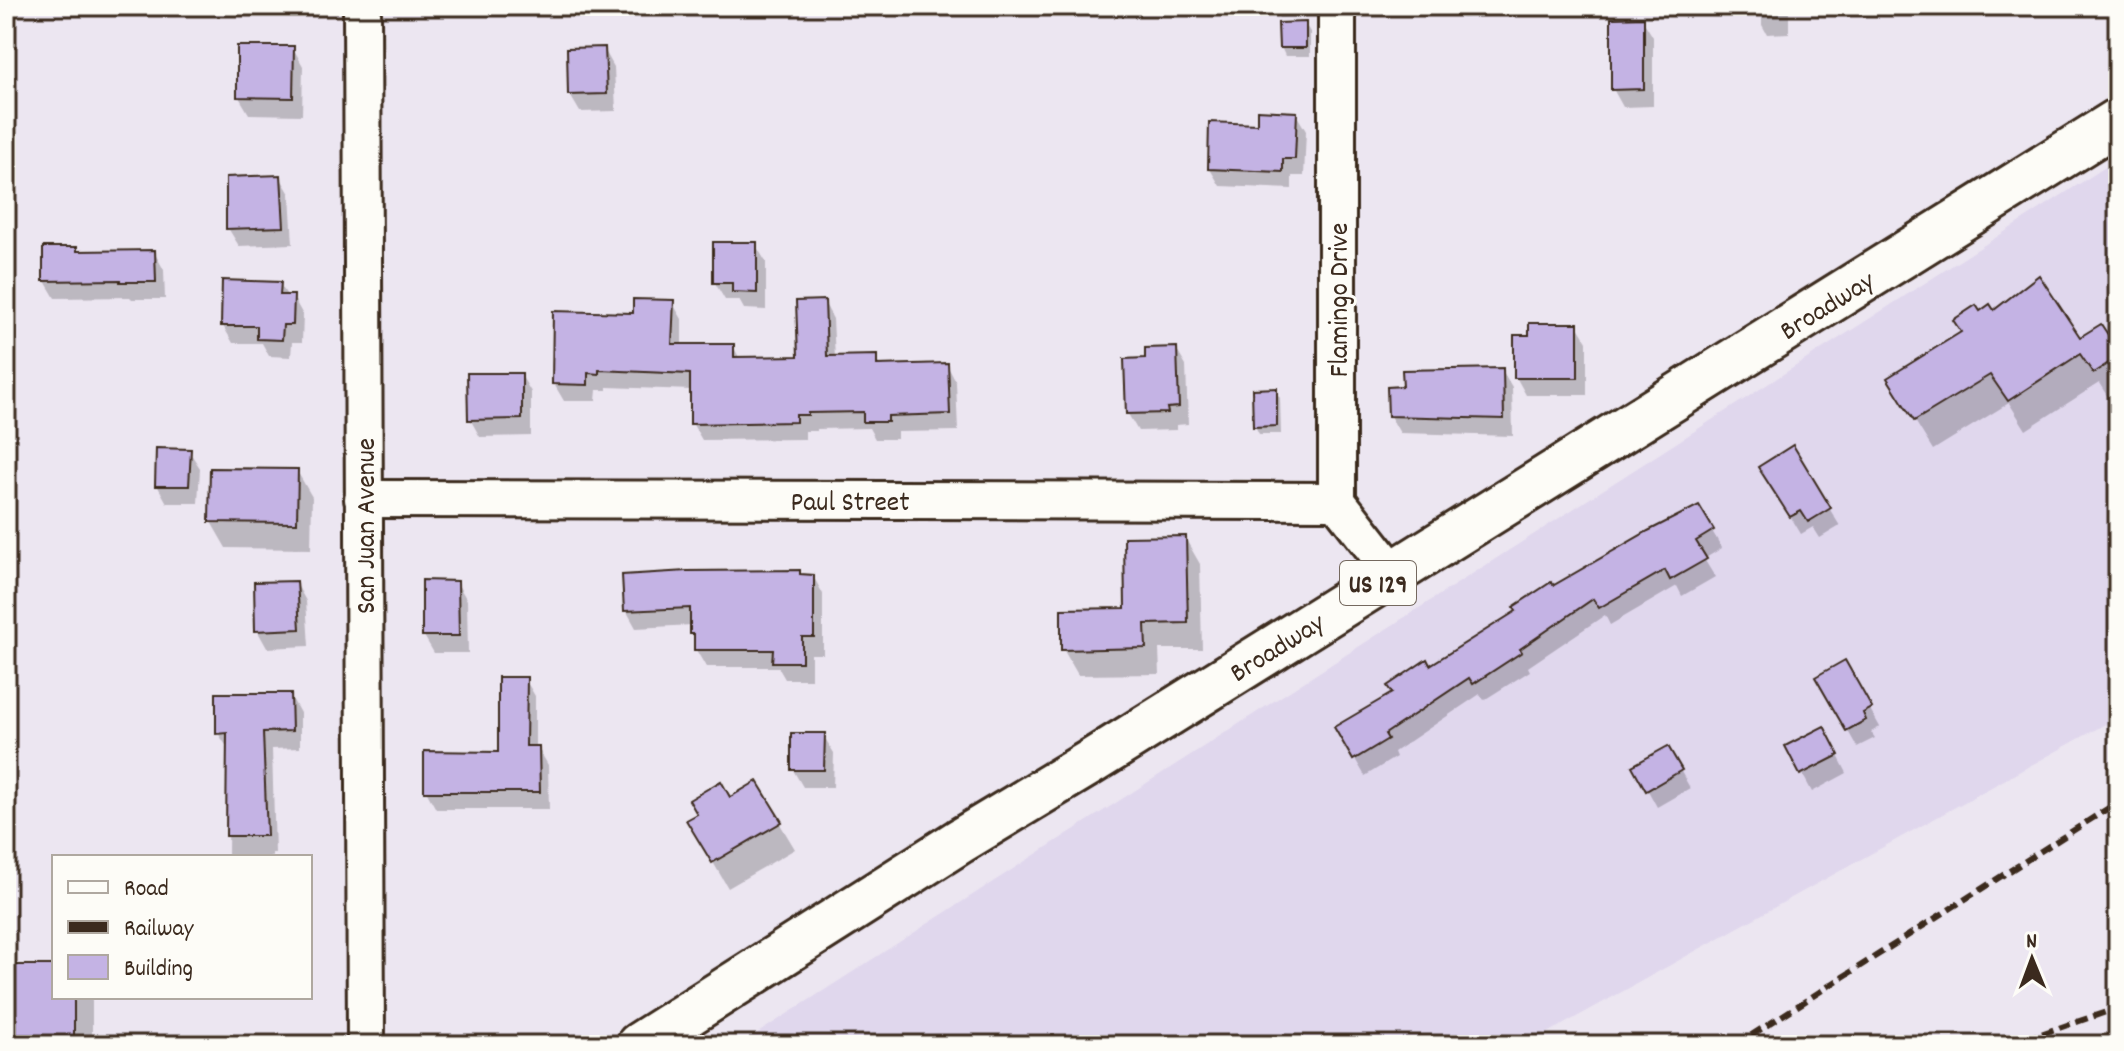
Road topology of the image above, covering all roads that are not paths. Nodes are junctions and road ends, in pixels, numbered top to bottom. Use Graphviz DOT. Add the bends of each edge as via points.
graph roads {
  1 [pos="362,6"];
  2 [pos="1337,6"];
  3 [pos="2118,121"];
  4 [pos="363,499"];
  5 [pos="1337,501"];
  6 [pos="1394,574"];
  7 [pos="366,1045"];
  8 [pos="639,1045"];
  1 -- 4 [label="street, San Juan Avenue"];
  2 -- 5 [label="street, Flamingo Drive"];
  3 -- 6 [label="main road, Broadway / US 129"];
  4 -- 5 [label="street, Paul Street"];
  4 -- 7 [label="street, San Juan Avenue"];
  5 -- 6 [label="street"];
  6 -- 8 [label="main road, Broadway / US 129"];
}
